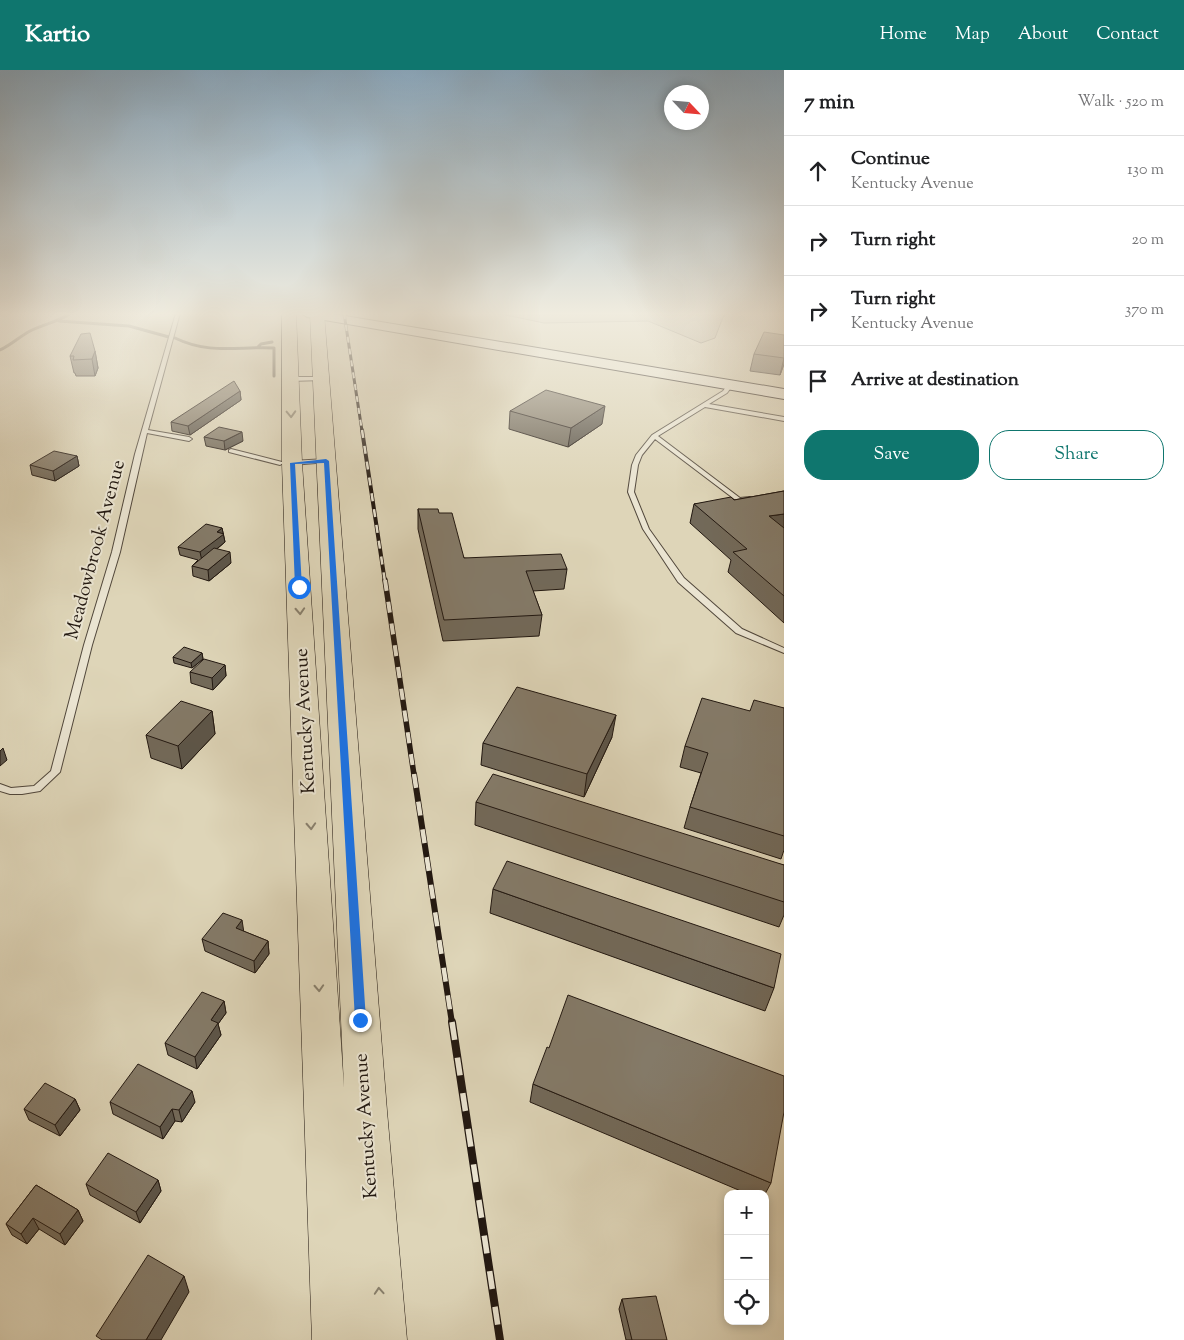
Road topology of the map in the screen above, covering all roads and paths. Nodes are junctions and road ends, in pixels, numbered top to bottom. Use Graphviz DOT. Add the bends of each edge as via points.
graph roads {
  1 [pos="162,372"];
  2 [pos="292,372"];
  3 [pos="320,372"];
  4 [pos="652,372"];
  5 [pos="290,379"];
  6 [pos="321,379"];
  7 [pos="730,385"];
  8 [pos="784,394"];
  9 [pos="705,405"];
  10 [pos="784,419"];
  11 [pos="146,430"];
  12 [pos="654,436"];
  13 [pos="189,439"];
  14 [pos="231,451"];
  15 [pos="326,461"];
  16 [pos="286,463"];
  17 [pos="754,497"];
  18 [pos="784,651"];
  19 [pos="0,787"];
  20 [pos="337,1340"];
  21 [pos="382,1340"];
  1 -- 11 [label="lane, Meadowbrook Avenue"];
  2 -- 5 [label="main road, Kentucky Avenue"];
  3 -- 6 [label="main road, Kentucky Avenue"];
  4 -- 7 [label="main road"];
  5 -- 6 [label="lane"];
  5 -- 16 [label="main road, Kentucky Avenue, one-way"];
  6 -- 15 [label="main road, Kentucky Avenue"];
  7 -- 8 [label="main road"];
  7 -- 9 [label="lane"];
  9 -- 10 [label="lane"];
  9 -- 12 [label="lane"];
  11 -- 13 [label="lane"];
  11 -- 19 [label="lane, Meadowbrook Avenue" via="55,772 37,789 22,792"];
  12 -- 17 [label="lane" via="739,500"];
  12 -- 18 [label="lane" via="634,465 631,492 646,530 681,580 739,631"];
  14 -- 16 [label="lane"];
  15 -- 16 [label="lane"];
  21 -- 15 [label="main road, Kentucky Avenue, one-way"];
  16 -- 20 [label="main road, Kentucky Avenue, one-way"];
}
